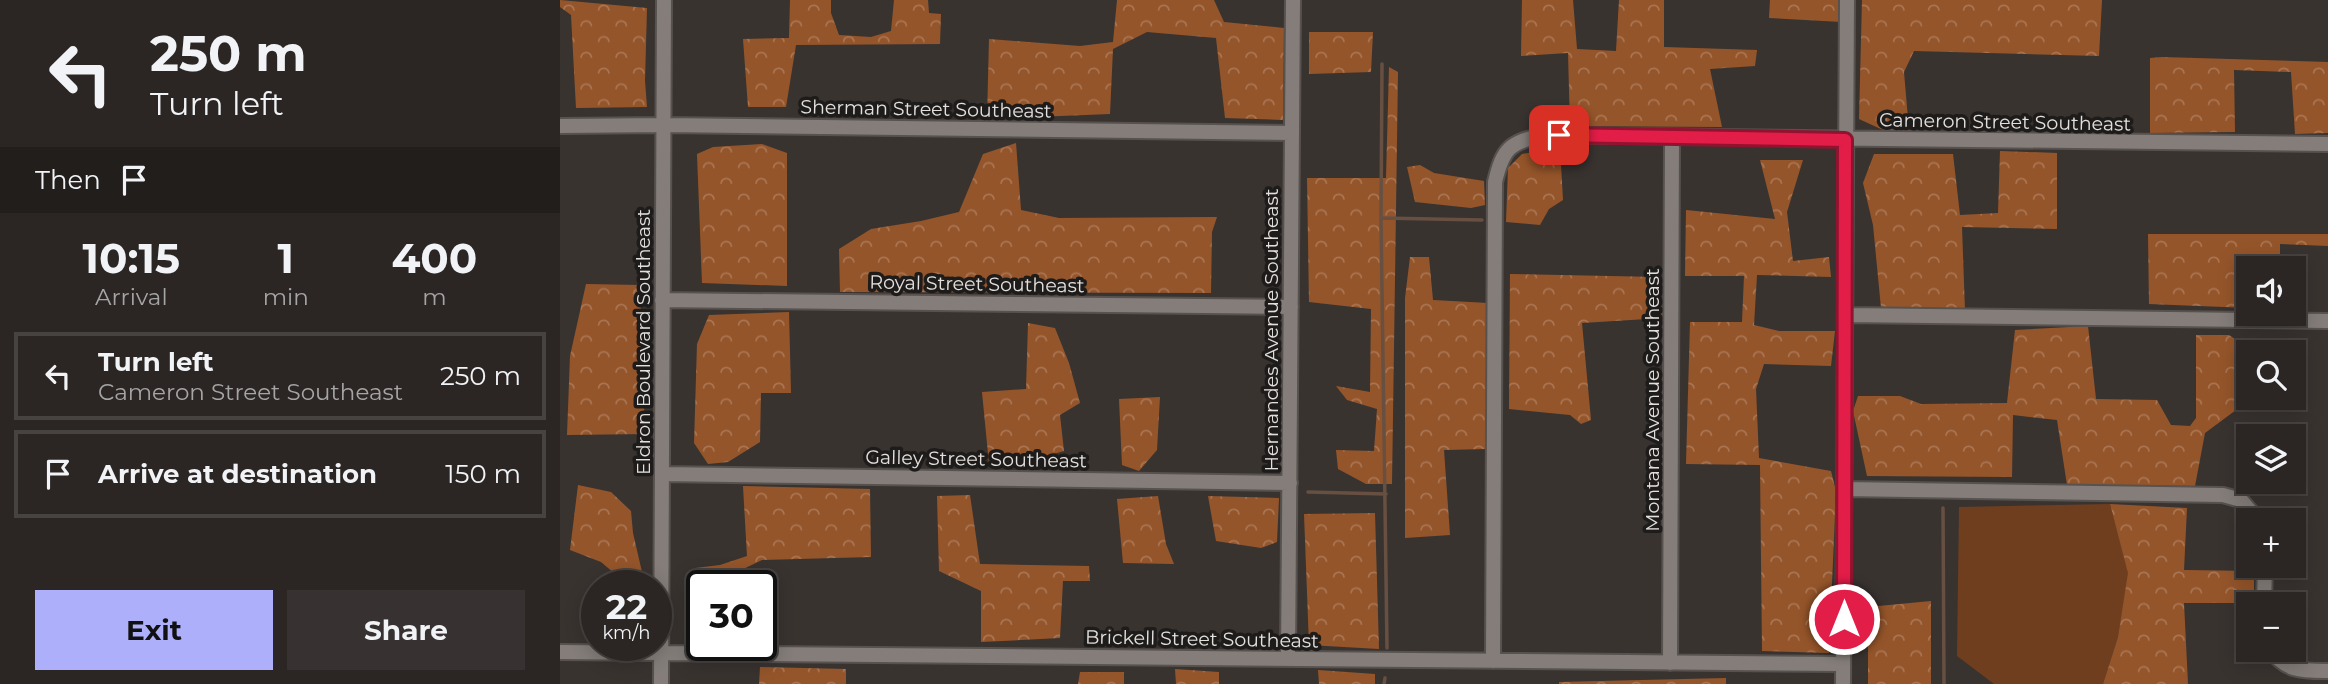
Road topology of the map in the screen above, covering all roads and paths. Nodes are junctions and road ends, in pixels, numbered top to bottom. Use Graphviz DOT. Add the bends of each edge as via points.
graph roads {
  1 [pos="664,0"];
  2 [pos="1293,0"];
  3 [pos="1847,0"];
  4 [pos="664,125"];
  5 [pos="560,126"];
  6 [pos="1292,133"];
  7 [pos="1671,137"];
  8 [pos="1845,140"];
  9 [pos="2328,144"];
  10 [pos="662,300"];
  11 [pos="1291,307"];
  12 [pos="1846,315"];
  13 [pos="2328,321"];
  14 [pos="662,474"];
  15 [pos="1290,483"];
  16 [pos="1844,489"];
  17 [pos="2248,508"];
  18 [pos="661,570"];
  19 [pos="560,652"];
  20 [pos="581,652"];
  21 [pos="672,652"];
  22 [pos="1288,659"];
  23 [pos="661,661"];
  24 [pos="1493,661"];
  25 [pos="2281,662"];
  26 [pos="1670,663"];
  27 [pos="1843,664"];
  28 [pos="2328,671"];
  29 [pos="661,684"];
  30 [pos="1843,684"];
  1 -- 4 [label="street, Eldron Boulevard Southeast"];
  2 -- 6 [label="street, Hernandes Avenue Southeast"];
  3 -- 8 [label="street"];
  4 -- 5 [label="street, Sherman Street Southeast"];
  4 -- 6 [label="street, Sherman Street Southeast"];
  4 -- 10 [label="street, Eldron Boulevard Southeast"];
  6 -- 11 [label="street, Hernandes Avenue Southeast"];
  7 -- 8 [label="street, Cameron Street Southeast"];
  7 -- 24 [label="street, Cameron Street Southeast" via="1544,135 1514,144 1501,158 1495,182"];
  7 -- 26 [label="street, Montana Avenue Southeast"];
  8 -- 9 [label="street, Cameron Street Southeast"];
  8 -- 12 [label="street"];
  10 -- 11 [label="street, Royal Street Southeast"];
  10 -- 14 [label="street, Eldron Boulevard Southeast"];
  11 -- 15 [label="street, Hernandes Avenue Southeast"];
  12 -- 13 [label="street"];
  12 -- 16 [label="street"];
  14 -- 15 [label="street, Galley Street Southeast"];
  14 -- 18 [label="street, Eldron Boulevard Southeast"];
  15 -- 22 [label="street, Hernandes Avenue Southeast"];
  16 -- 17 [label="street" via="2223,495 2241,500"];
  16 -- 27 [label="street"];
  19 -- 20 [label="street, Brickell Street Southeast"];
  21 -- 22 [label="street, Brickell Street Southeast"];
  22 -- 24 [label="street, Brickell Street Southeast"];
  23 -- 29 [label="street, Eldron Boulevard Southeast"];
  24 -- 26 [label="street, Brickell Street Southeast"];
  25 -- 28 [label="street" via="2297,671"];
  26 -- 27 [label="street, Brickell Street Southeast"];
  27 -- 30 [label="street"];
}
